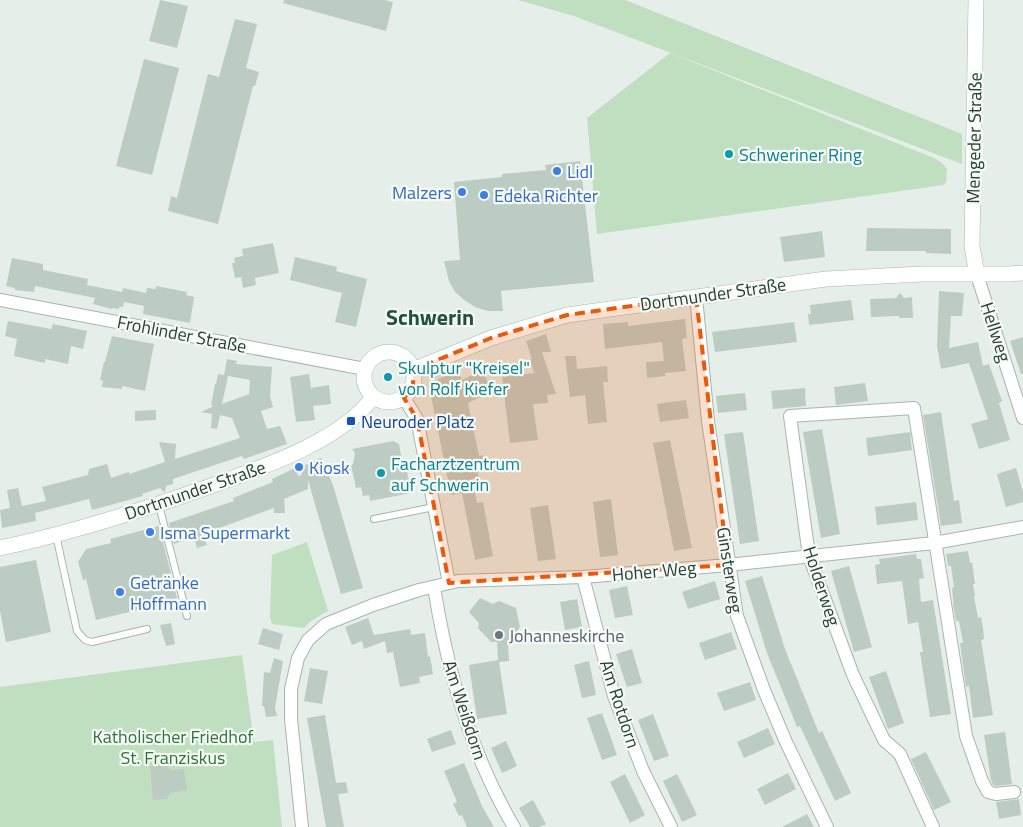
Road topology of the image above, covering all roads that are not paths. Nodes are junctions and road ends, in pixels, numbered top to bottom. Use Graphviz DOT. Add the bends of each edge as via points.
graph roads {
  1 [pos="976,0"];
  2 [pos="1023,273"];
  3 [pos="977,275"];
  4 [pos="696,297"];
  5 [pos="0,300"];
  6 [pos="364,369"];
  7 [pos="413,370"];
  8 [pos="373,397"];
  9 [pos="404,398"];
  10 [pos="1023,418"];
  11 [pos="159,505"];
  12 [pos="434,507"];
  13 [pos="374,519"];
  14 [pos="1023,527"];
  15 [pos="56,535"];
  16 [pos="934,543"];
  17 [pos="0,548"];
  18 [pos="809,556"];
  19 [pos="728,565"];
  20 [pos="583,576"];
  21 [pos="449,583"];
  22 [pos="434,587"];
  23 [pos="187,616"];
  24 [pos="147,629"];
  25 [pos="1014,792"];
  26 [pos="302,827"];
  27 [pos="514,827"];
  28 [pos="671,827"];
  29 [pos="827,827"];
  30 [pos="933,827"];
  1 -- 3 [label="main road, Mengeder Straße" via="972,246"];
  2 -- 3 [label="main road, Dortmunder Straße"];
  3 -- 4 [label="main road, Dortmunder Straße" via="826,279"];
  3 -- 10 [label="street, Hellweg"];
  4 -- 7 [label="main road, Dortmunder Straße" via="567,315 491,338"];
  4 -- 19 [label="street, Ginsterweg" via="708,422"];
  5 -- 6 [label="street, Frohlinder Straße"];
  6 -- 7 [label="main road" via="377,354 387,352 402,355"];
  6 -- 8 [label="main road" via="364,383"];
  7 -- 9 [label="main road" via="413,386"];
  8 -- 9 [label="main road" via="388,403"];
  8 -- 11 [label="main road, Dortmunder Straße" via="356,418 313,444 256,470"];
  9 -- 12 [label="street" via="417,419"];
  11 -- 15 [label="main road, Dortmunder Straße"];
  11 -- 23 [label="lane"];
  12 -- 13 [label="lane"];
  12 -- 21 [label="street"];
  14 -- 16 [label="street, Hoher Weg"];
  15 -- 17 [label="main road, Dortmunder Straße"];
  15 -- 24 [label="lane" via="80,636 92,642"];
  16 -- 18 [label="street, Hoher Weg"];
  16 -- 18 [label="street, Holderweg" via="914,408 790,416"];
  16 -- 25 [label="street" via="966,736 988,792"];
  18 -- 19 [label="street, Hoher Weg"];
  18 -- 30 [label="street, Holderweg" via="853,675 884,740 900,754"];
  19 -- 20 [label="street, Hoher Weg"];
  19 -- 29 [label="street, Ginsterweg" via="737,616 764,690"];
  20 -- 21 [label="street, Hoher Weg"];
  20 -- 28 [label="street, Am Rotdorn" via="614,696 643,771"];
  21 -- 22 [label="street, Hoher Weg"];
  22 -- 26 [label="street, Hoher Weg" via="373,605 326,624 304,646 291,689"];
  22 -- 27 [label="street, Am Weißdorn" via="440,630 456,691 486,773"];
}
